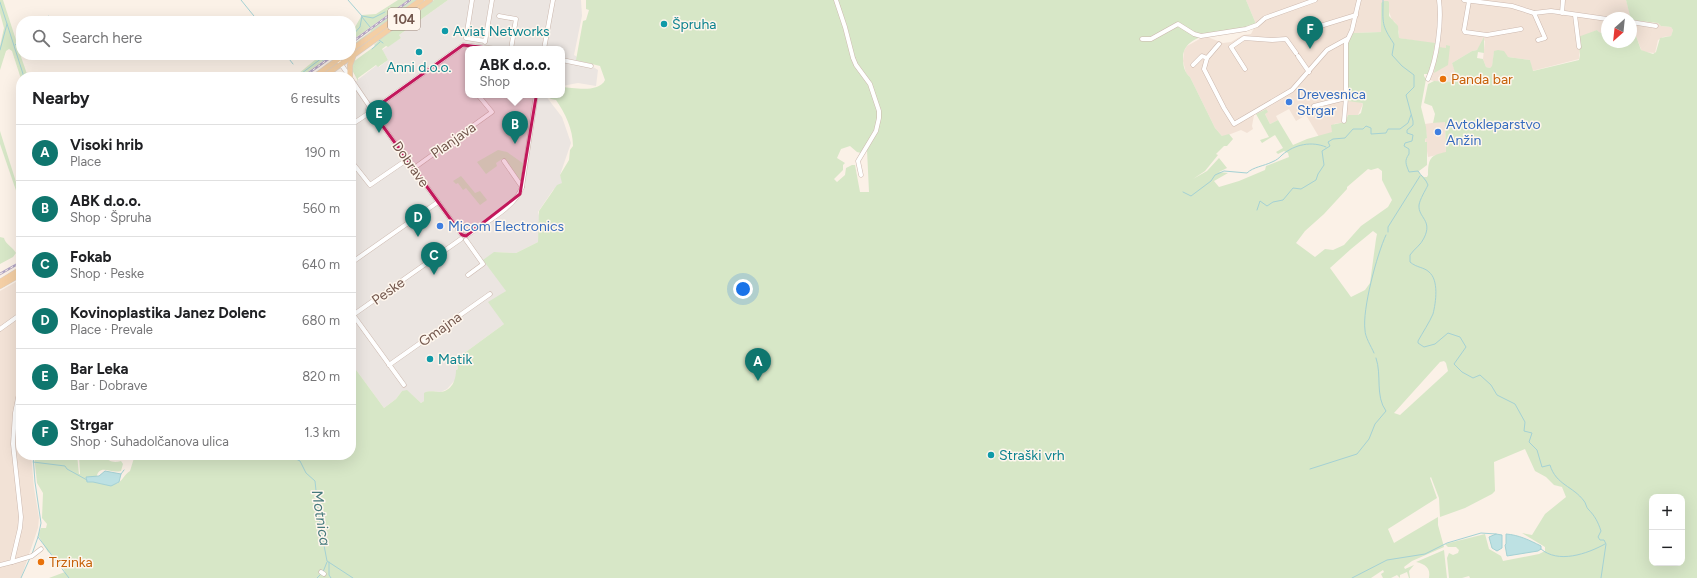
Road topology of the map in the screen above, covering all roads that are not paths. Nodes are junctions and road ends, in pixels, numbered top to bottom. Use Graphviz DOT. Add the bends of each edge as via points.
graph roads {
  1 [pos="421,0"];
  2 [pos="430,0"];
  3 [pos="472,0"];
  4 [pos="492,0"];
  5 [pos="553,0"];
  6 [pos="836,0"];
  7 [pos="1315,0"];
  8 [pos="1359,0"];
  9 [pos="1439,0"];
  10 [pos="1466,0"];
  11 [pos="1512,0"];
  12 [pos="1563,0"];
  13 [pos="1486,1"];
  14 [pos="1512,6"];
  15 [pos="1534,13"];
  16 [pos="1562,13"];
  17 [pos="1356,15"];
  18 [pos="1575,15"];
  19 [pos="499,16"];
  20 [pos="1601,18"];
  21 [pos="1637,23"];
  22 [pos="1656,26"];
  23 [pos="1521,29"];
  24 [pos="1304,31"];
  25 [pos="1142,39"];
  26 [pos="1347,39"];
  27 [pos="1538,40"];
  28 [pos="485,41"];
  29 [pos="1219,44"];
  30 [pos="474,46"];
  31 [pos="484,46"];
  32 [pos="512,46"];
  33 [pos="545,46"];
  34 [pos="1579,47"];
  35 [pos="356,50"];
  36 [pos="356,50"];
  37 [pos="1207,58"];
  38 [pos="342,60"];
  39 [pos="351,60"];
  40 [pos="565,61"];
  41 [pos="339,62"];
  42 [pos="1193,65"];
  43 [pos="591,66"];
  44 [pos="1245,69"];
  45 [pos="322,72"];
  46 [pos="328,72"];
  47 [pos="346,72"];
  48 [pos="350,72"];
  49 [pos="1309,72"];
  50 [pos="1428,79"];
  51 [pos="356,87"];
  52 [pos="480,98"];
  53 [pos="536,98"];
  54 [pos="1346,98"];
  55 [pos="1314,106"];
  56 [pos="370,107"];
  57 [pos="376,108"];
  58 [pos="369,113"];
  59 [pos="374,114"];
  60 [pos="1344,121"];
  61 [pos="356,122"];
  62 [pos="408,159"];
  63 [pos="504,161"];
  64 [pos="356,167"];
  65 [pos="414,168"];
  66 [pos="861,175"];
  67 [pos="522,187"];
  68 [pos="438,202"];
  69 [pos="464,237"];
  70 [pos="356,259"];
  71 [pos="16,272"];
  72 [pos="468,275"];
  73 [pos="16,277"];
  74 [pos="0,282"];
  75 [pos="0,286"];
  76 [pos="490,294"];
  77 [pos="356,310"];
  78 [pos="16,317"];
  79 [pos="356,319"];
  80 [pos="0,328"];
  81 [pos="389,365"];
  82 [pos="404,385"];
  83 [pos="16,408"];
  84 [pos="41,549"];
  85 [pos="12,562"];
  86 [pos="0,565"];
  1 -- 35 [label="main road, 104"];
  2 -- 36 [label="main road, 104"];
  3 -- 28 [label="street" via="466,38"];
  4 -- 28 [label="street"];
  5 -- 33 [label="street"];
  6 -- 66 [label="street" via="846,27 853,58 870,84 879,111 876,131 858,161"];
  7 -- 25 [label="street" via="1265,18 1246,29 1201,36 1178,24 1151,39"];
  8 -- 17 [label="street"];
  9 -- 50 [label="street" via="1437,42"];
  10 -- 13 [label="street"];
  10 -- 23 [label="street" via="1465,32 1487,35"];
  11 -- 14 [label="street"];
  12 -- 16 [label="street"];
  13 -- 14 [label="street"];
  14 -- 15 [label="street"];
  15 -- 16 [label="street"];
  15 -- 27 [label="street" via="1545,38"];
  16 -- 18 [label="street"];
  17 -- 24 [label="street"];
  17 -- 26 [label="street"];
  18 -- 20 [label="street"];
  18 -- 34 [label="street"];
  19 -- 32 [label="street" via="516,19"];
  21 -- 22 [label="street"];
  26 -- 49 [label="street" via="1327,50"];
  26 -- 54 [label="street"];
  28 -- 31 [label="street"];
  29 -- 37 [label="street"];
  30 -- 57 [label="street" via="463,45"];
  37 -- 42 [label="street" via="1202,56"];
  37 -- 49 [label="street" via="1204,71 1234,124 1292,90"];
  38 -- 41 [label="main road, 104"];
  39 -- 48 [label="main road"];
  40 -- 43 [label="street"];
  41 -- 45 [label="main road, 104"];
  41 -- 46 [label="main road, 104"];
  41 -- 47 [label="street"];
  44 -- 49 [label="street" via="1231,47 1244,38 1286,39"];
  51 -- 56 [label="street"];
  52 -- 65 [label="street, Planjava" via="492,112"];
  53 -- 67 [label="street"];
  54 -- 55 [label="street"];
  54 -- 60 [label="street"];
  56 -- 57 [label="street"];
  56 -- 58 [label="street"];
  57 -- 59 [label="street"];
  58 -- 59 [label="street"];
  58 -- 61 [label="street"];
  59 -- 62 [label="street, Dobrave"];
  62 -- 64 [label="street" via="370,185"];
  62 -- 65 [label="street, Dobrave"];
  63 -- 67 [label="street"];
  65 -- 68 [label="street, Dobrave"];
  67 -- 69 [label="street" via="516,200"];
  68 -- 69 [label="street, Dobrave"];
  68 -- 70 [label="street"];
  69 -- 72 [label="street, Dobrave" via="483,264"];
  69 -- 77 [label="street, Peske"];
  71 -- 74 [label="main road"];
  73 -- 75 [label="main road"];
  76 -- 81 [label="street, Gmajna"];
  78 -- 80 [label="street"];
  79 -- 81 [label="street"];
  81 -- 82 [label="street"];
  83 -- 85 [label="street" via="13,444 21,517"];
  84 -- 85 [label="street" via="31,557"];
  85 -- 86 [label="street"];
}
